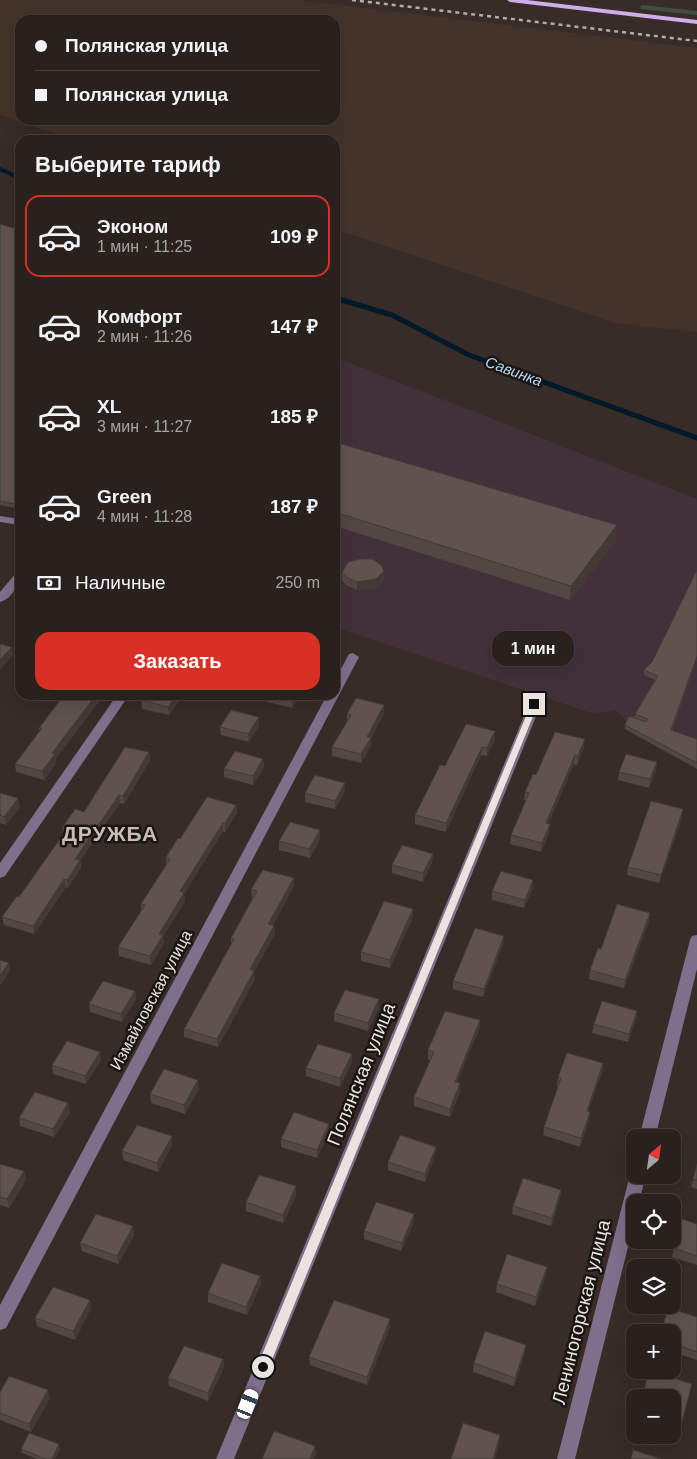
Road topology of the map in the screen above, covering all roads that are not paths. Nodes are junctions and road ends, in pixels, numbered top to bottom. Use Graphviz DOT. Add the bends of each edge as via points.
graph roads {
  1 [pos="510,0"];
  2 [pos="697,22"];
  3 [pos="0,519"];
  4 [pos="15,521"];
  5 [pos="15,581"];
  6 [pos="0,599"];
  7 [pos="353,657"];
  8 [pos="340,682"];
  9 [pos="120,700"];
  10 [pos="330,700"];
  11 [pos="534,704"];
  12 [pos="0,873"];
  13 [pos="697,940"];
  14 [pos="649,1129"];
  15 [pos="636,1184"];
  16 [pos="0,1322"];
  17 [pos="225,1459"];
  18 [pos="566,1459"];
  1 -- 2 [label="main road"];
  3 -- 4 [label="street"];
  5 -- 6 [label="street"];
  7 -- 8 [label="street"];
  9 -- 12 [label="street"];
  10 -- 16 [label="street, Измайловская улица"];
  11 -- 17 [label="street, Полянская улица"];
  13 -- 14 [label="street"];
  15 -- 18 [label="street, Лениногорская улица"];
}
